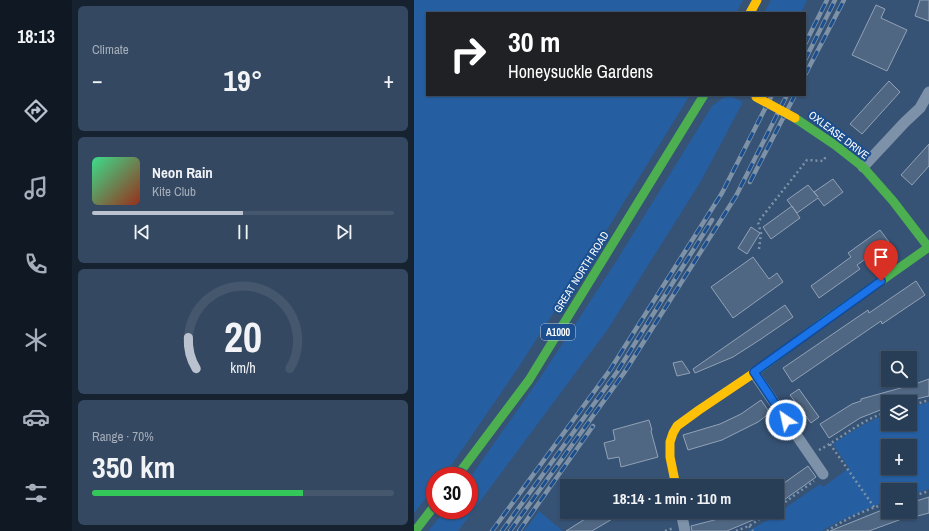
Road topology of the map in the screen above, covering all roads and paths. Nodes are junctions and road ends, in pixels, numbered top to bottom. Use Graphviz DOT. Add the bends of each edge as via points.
graph roads {
  1 [pos="757,0"];
  2 [pos="751,12"];
  3 [pos="929,92"];
  4 [pos="703,96"];
  5 [pos="754,96"];
  6 [pos="835,145"];
  7 [pos="862,167"];
  8 [pos="929,248"];
  9 [pos="759,249"];
  10 [pos="754,372"];
  11 [pos="929,400"];
  12 [pos="917,404"];
  13 [pos="881,414"];
  14 [pos="830,444"];
  15 [pos="810,455"];
  16 [pos="464,467"];
  17 [pos="823,474"];
  18 [pos="675,479"];
  19 [pos="929,491"];
  20 [pos="917,495"];
  21 [pos="784,503"];
  22 [pos="881,505"];
  23 [pos="874,507"];
  24 [pos="426,517"];
  25 [pos="682,519"];
  26 [pos="760,519"];
  27 [pos="749,526"];
  28 [pos="415,531"];
  29 [pos="685,531"];
  30 [pos="736,531"];
  31 [pos="753,531"];
  32 [pos="827,531"];
  1 -- 2 [label="street"];
  3 -- 7 [label="street" via="920,108"];
  4 -- 16 [label="street, GREAT NORTH ROAD / A1000" via="528,380"];
  5 -- 6 [label="street, OXLEASE DRIVE, bridge" via="795,118"];
  6 -- 7 [label="street, OXLEASE DRIVE"];
  6 -- 9 [label="path" via="823,161 807,160 758,222 761,233"];
  7 -- 8 [label="street, OXLEASE DRIVE" via="893,201"];
  8 -- 10 [label="street"];
  10 -- 15 [label="street"];
  10 -- 18 [label="street" via="677,426 670,442"];
  11 -- 12 [label="path"];
  13 -- 14 [label="path"];
  14 -- 15 [label="path"];
  14 -- 23 [label="path"];
  15 -- 17 [label="street"];
  17 -- 21 [label="path"];
  19 -- 20 [label="path"];
  22 -- 23 [label="path"];
  23 -- 32 [label="path"];
  24 -- 28 [label="street"];
  25 -- 29 [label="street"];
  26 -- 27 [label="path"];
  27 -- 30 [label="path"];
  27 -- 31 [label="path"];
}
